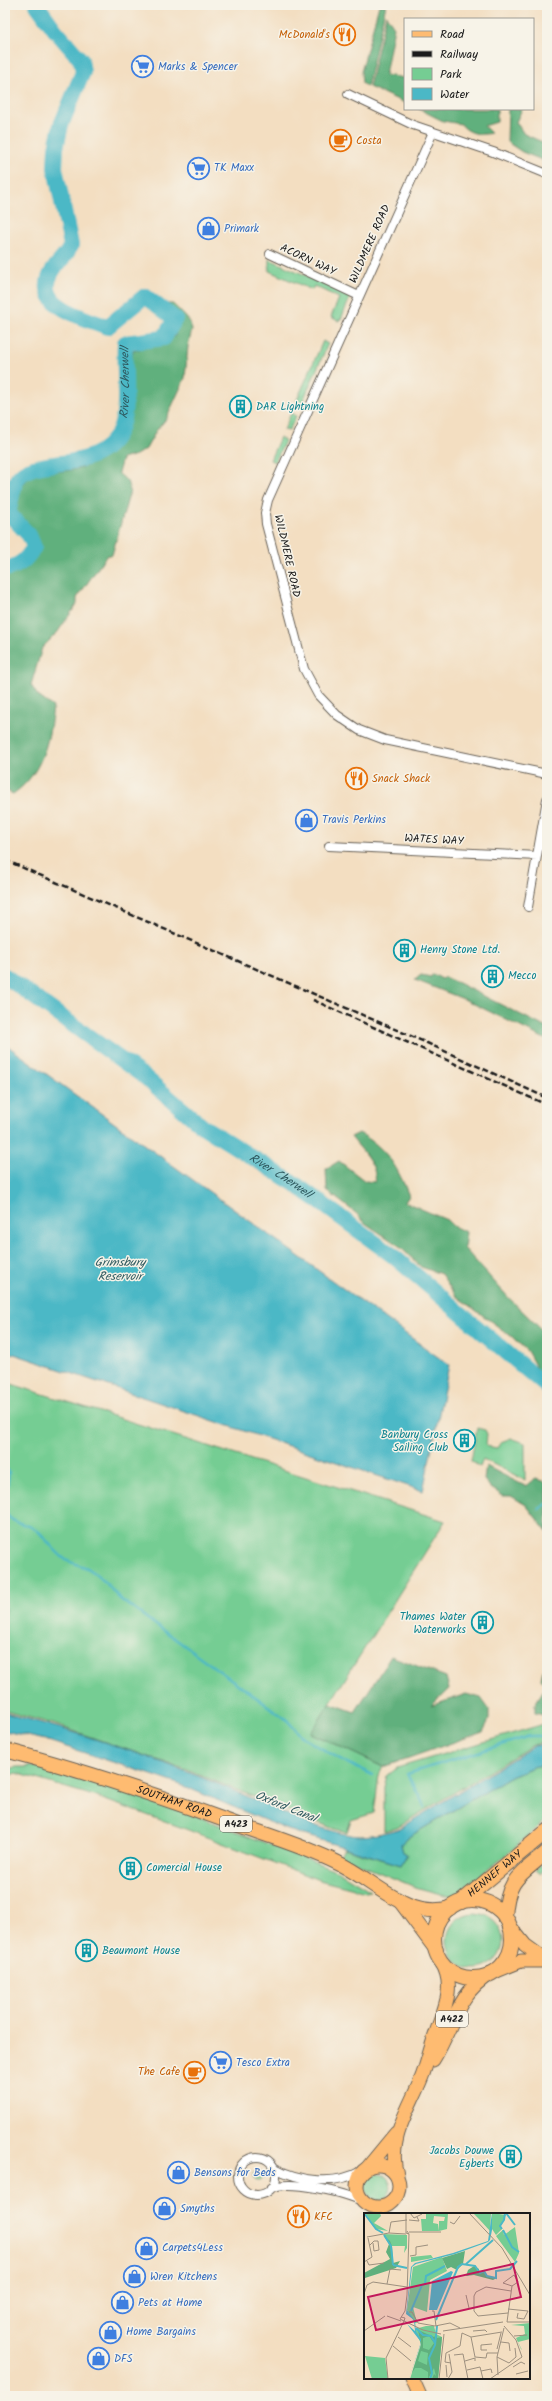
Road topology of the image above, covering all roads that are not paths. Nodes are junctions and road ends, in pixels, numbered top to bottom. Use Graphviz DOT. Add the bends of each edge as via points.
graph roads {
  1 [pos="348,94"];
  2 [pos="433,132"];
  3 [pos="547,174"];
  4 [pos="270,254"];
  5 [pos="359,296"];
  6 [pos="547,774"];
  7 [pos="547,799"];
  8 [pos="329,846"];
  9 [pos="537,856"];
  10 [pos="528,907"];
  11 [pos="9,1752"];
  12 [pos="547,1831"];
  13 [pos="547,1852"];
  14 [pos="401,1902"];
  15 [pos="455,1905"];
  16 [pos="507,1921"];
  17 [pos="436,1949"];
  18 [pos="547,1961"];
  19 [pos="442,1963"];
  20 [pos="493,1972"];
  21 [pos="424,2073"];
  22 [pos="400,2126"];
  23 [pos="273,2167"];
  24 [pos="366,2168"];
  25 [pos="397,2175"];
  26 [pos="270,2189"];
  27 [pos="398,2195"];
  28 [pos="369,2207"];
  29 [pos="390,2213"];
  30 [pos="412,2379"];
  31 [pos="420,2396"];
  1 -- 2 [label="street" via="391,116"];
  2 -- 3 [label="street"];
  2 -- 5 [label="street, WILDMERE ROAD"];
  4 -- 5 [label="street, ACORN WAY"];
  5 -- 6 [label="street, WILDMERE ROAD" via="266,506 266,524 304,668 326,706 359,730 385,740"];
  7 -- 9 [label="street"];
  8 -- 9 [label="street, WATES WAY"];
  9 -- 10 [label="street"];
  11 -- 14 [label="highway, SOUTHAM ROAD / A423" via="118,1782 311,1851 353,1871"];
  12 -- 15 [label="highway, HENNEF WAY"];
  13 -- 16 [label="highway, HENNEF WAY" via="513,1883 506,1898"];
  14 -- 15 [label="highway, SOUTHAM ROAD / A423" via="429,1911"];
  14 -- 17 [label="highway, SOUTHAM ROAD / A423"];
  15 -- 16 [label="highway" via="481,1901 490,1904"];
  15 -- 17 [label="highway" via="438,1922 434,1940"];
  16 -- 18 [label="main road" via="525,1945"];
  16 -- 20 [label="highway" via="512,1935 510,1951 502,1965"];
  17 -- 19 [label="highway"];
  18 -- 20 [label="main road" via="521,1961"];
  19 -- 20 [label="highway" via="460,1976 481,1977"];
  19 -- 21 [label="main road, A422" via="448,1977 448,1998"];
  20 -- 21 [label="main road, A422" via="477,1983 462,2001 437,2054"];
  21 -- 22 [label="main road, A422"];
  22 -- 24 [label="main road, A422"];
  22 -- 25 [label="main road, A422" via="394,2154"];
  23 -- 24 [label="street" via="295,2176 323,2180 346,2178"];
  23 -- 26 [label="street" via="275,2178"];
  23 -- 26 [label="street" via="264,2158 252,2157 244,2162 238,2172 240,2183 248,2192 259,2194"];
  24 -- 25 [label="main road" via="381,2164 388,2166"];
  24 -- 28 [label="main road" via="357,2186"];
  25 -- 27 [label="main road"];
  26 -- 28 [label="street" via="280,2185 344,2194"];
  27 -- 28 [label="main road" via="388,2205"];
  27 -- 29 [label="main road"];
  30 -- 31 [label="main road"];
}
